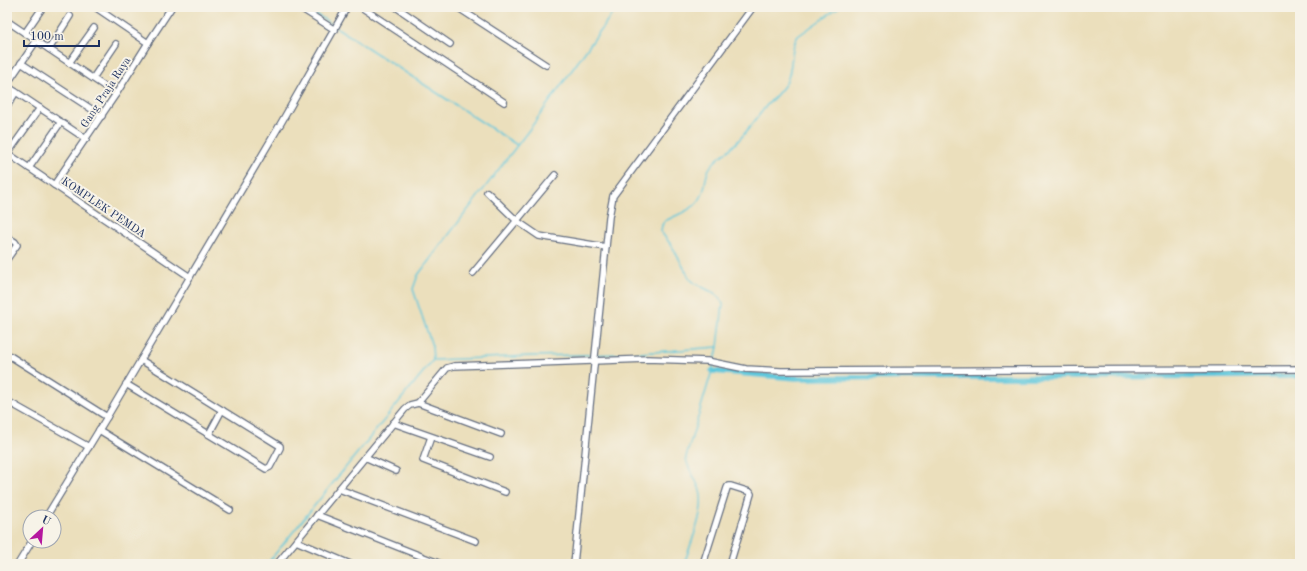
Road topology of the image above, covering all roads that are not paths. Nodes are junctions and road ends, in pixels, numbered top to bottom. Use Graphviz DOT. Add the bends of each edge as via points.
graph roads {
  1 [pos="9,7"];
  2 [pos="43,7"];
  3 [pos="95,7"];
  4 [pos="299,7"];
  5 [pos="347,7"];
  6 [pos="361,7"];
  7 [pos="396,7"];
  8 [pos="457,7"];
  9 [pos="754,7"];
  10 [pos="171,8"];
  11 [pos="7,11"];
  12 [pos="70,16"];
  13 [pos="7,21"];
  14 [pos="94,28"];
  15 [pos="336,28"];
  16 [pos="25,33"];
  17 [pos="36,40"];
  18 [pos="148,43"];
  19 [pos="116,44"];
  20 [pos="450,44"];
  21 [pos="49,49"];
  22 [pos="21,63"];
  23 [pos="70,63"];
  24 [pos="546,65"];
  25 [pos="93,78"];
  26 [pos="7,85"];
  27 [pos="16,92"];
  28 [pos="116,94"];
  29 [pos="504,102"];
  30 [pos="7,106"];
  31 [pos="40,108"];
  32 [pos="102,116"];
  33 [pos="61,122"];
  34 [pos="86,139"];
  35 [pos="7,153"];
  36 [pos="29,168"];
  37 [pos="555,175"];
  38 [pos="54,185"];
  39 [pos="488,192"];
  40 [pos="517,221"];
  41 [pos="7,237"];
  42 [pos="606,248"];
  43 [pos="7,259"];
  44 [pos="473,273"];
  45 [pos="190,277"];
  46 [pos="7,354"];
  47 [pos="141,360"];
  48 [pos="595,360"];
  49 [pos="1300,369"];
  50 [pos="126,384"];
  51 [pos="7,401"];
  52 [pos="418,403"];
  53 [pos="222,410"];
  54 [pos="107,417"];
  55 [pos="393,423"];
  56 [pos="99,430"];
  57 [pos="209,434"];
  58 [pos="501,434"];
  59 [pos="431,436"];
  60 [pos="89,447"];
  61 [pos="365,457"];
  62 [pos="490,457"];
  63 [pos="396,471"];
  64 [pos="339,489"];
  65 [pos="505,492"];
  66 [pos="51,509"];
  67 [pos="230,510"];
  68 [pos="317,515"];
  69 [pos="476,540"];
  70 [pos="296,542"];
  71 [pos="27,549"];
  72 [pos="18,564"];
  73 [pos="277,564"];
  74 [pos="350,564"];
  75 [pos="441,564"];
  76 [pos="574,564"];
  77 [pos="702,564"];
  78 [pos="730,564"];
  1 -- 11 [label="street"];
  2 -- 16 [label="street"];
  3 -- 18 [label="street"];
  4 -- 15 [label="street"];
  5 -- 15 [label="street"];
  6 -- 29 [label="street"];
  7 -- 20 [label="street"];
  8 -- 24 [label="street"];
  9 -- 42 [label="street" via="615,193 611,203"];
  10 -- 18 [label="street, Gang Praja Raya"];
  12 -- 21 [label="street"];
  13 -- 16 [label="street"];
  14 -- 23 [label="street"];
  15 -- 45 [label="street"];
  16 -- 17 [label="street"];
  17 -- 21 [label="street"];
  17 -- 22 [label="street"];
  18 -- 28 [label="street, Gang Praja Raya"];
  19 -- 25 [label="street"];
  21 -- 23 [label="street"];
  22 -- 26 [label="street"];
  22 -- 32 [label="street"];
  23 -- 25 [label="street"];
  25 -- 28 [label="street"];
  26 -- 27 [label="street"];
  27 -- 30 [label="street"];
  27 -- 31 [label="street"];
  28 -- 32 [label="street, Gang Praja Raya"];
  31 -- 33 [label="street"];
  31 -- 35 [label="street"];
  32 -- 34 [label="street, Gang Praja Raya"];
  33 -- 34 [label="street"];
  33 -- 36 [label="street"];
  34 -- 38 [label="street, Gang Praja Raya"];
  35 -- 36 [label="street, KOMPLEK PEMDA"];
  36 -- 38 [label="street, KOMPLEK PEMDA"];
  37 -- 40 [label="street"];
  38 -- 45 [label="street, KOMPLEK PEMDA"];
  39 -- 40 [label="street"];
  40 -- 42 [label="street" via="539,236"];
  40 -- 44 [label="street"];
  41 -- 43 [label="street" via="16,245"];
  42 -- 48 [label="street"];
  45 -- 47 [label="street"];
  46 -- 54 [label="street"];
  47 -- 50 [label="street"];
  47 -- 53 [label="street"];
  48 -- 49 [label="street" via="707,361 746,369 781,371"];
  48 -- 52 [label="street" via="451,366"];
  48 -- 76 [label="street"];
  50 -- 54 [label="street"];
  50 -- 57 [label="street"];
  51 -- 60 [label="street"];
  52 -- 55 [label="street" via="410,405"];
  52 -- 58 [label="street"];
  53 -- 57 [label="street"];
  53 -- 57 [label="street" via="280,446 270,467 266,469"];
  54 -- 56 [label="street"];
  55 -- 59 [label="street"];
  55 -- 61 [label="street"];
  56 -- 60 [label="street"];
  56 -- 67 [label="street"];
  59 -- 62 [label="street"];
  59 -- 65 [label="street" via="423,460"];
  60 -- 66 [label="street"];
  61 -- 63 [label="street"];
  61 -- 64 [label="street"];
  64 -- 68 [label="street"];
  64 -- 69 [label="street"];
  68 -- 70 [label="street"];
  68 -- 75 [label="street"];
  70 -- 73 [label="street"];
  70 -- 74 [label="street"];
  71 -- 72 [label="street"];
  77 -- 78 [label="street" via="727,488 731,486 751,494"];
}
